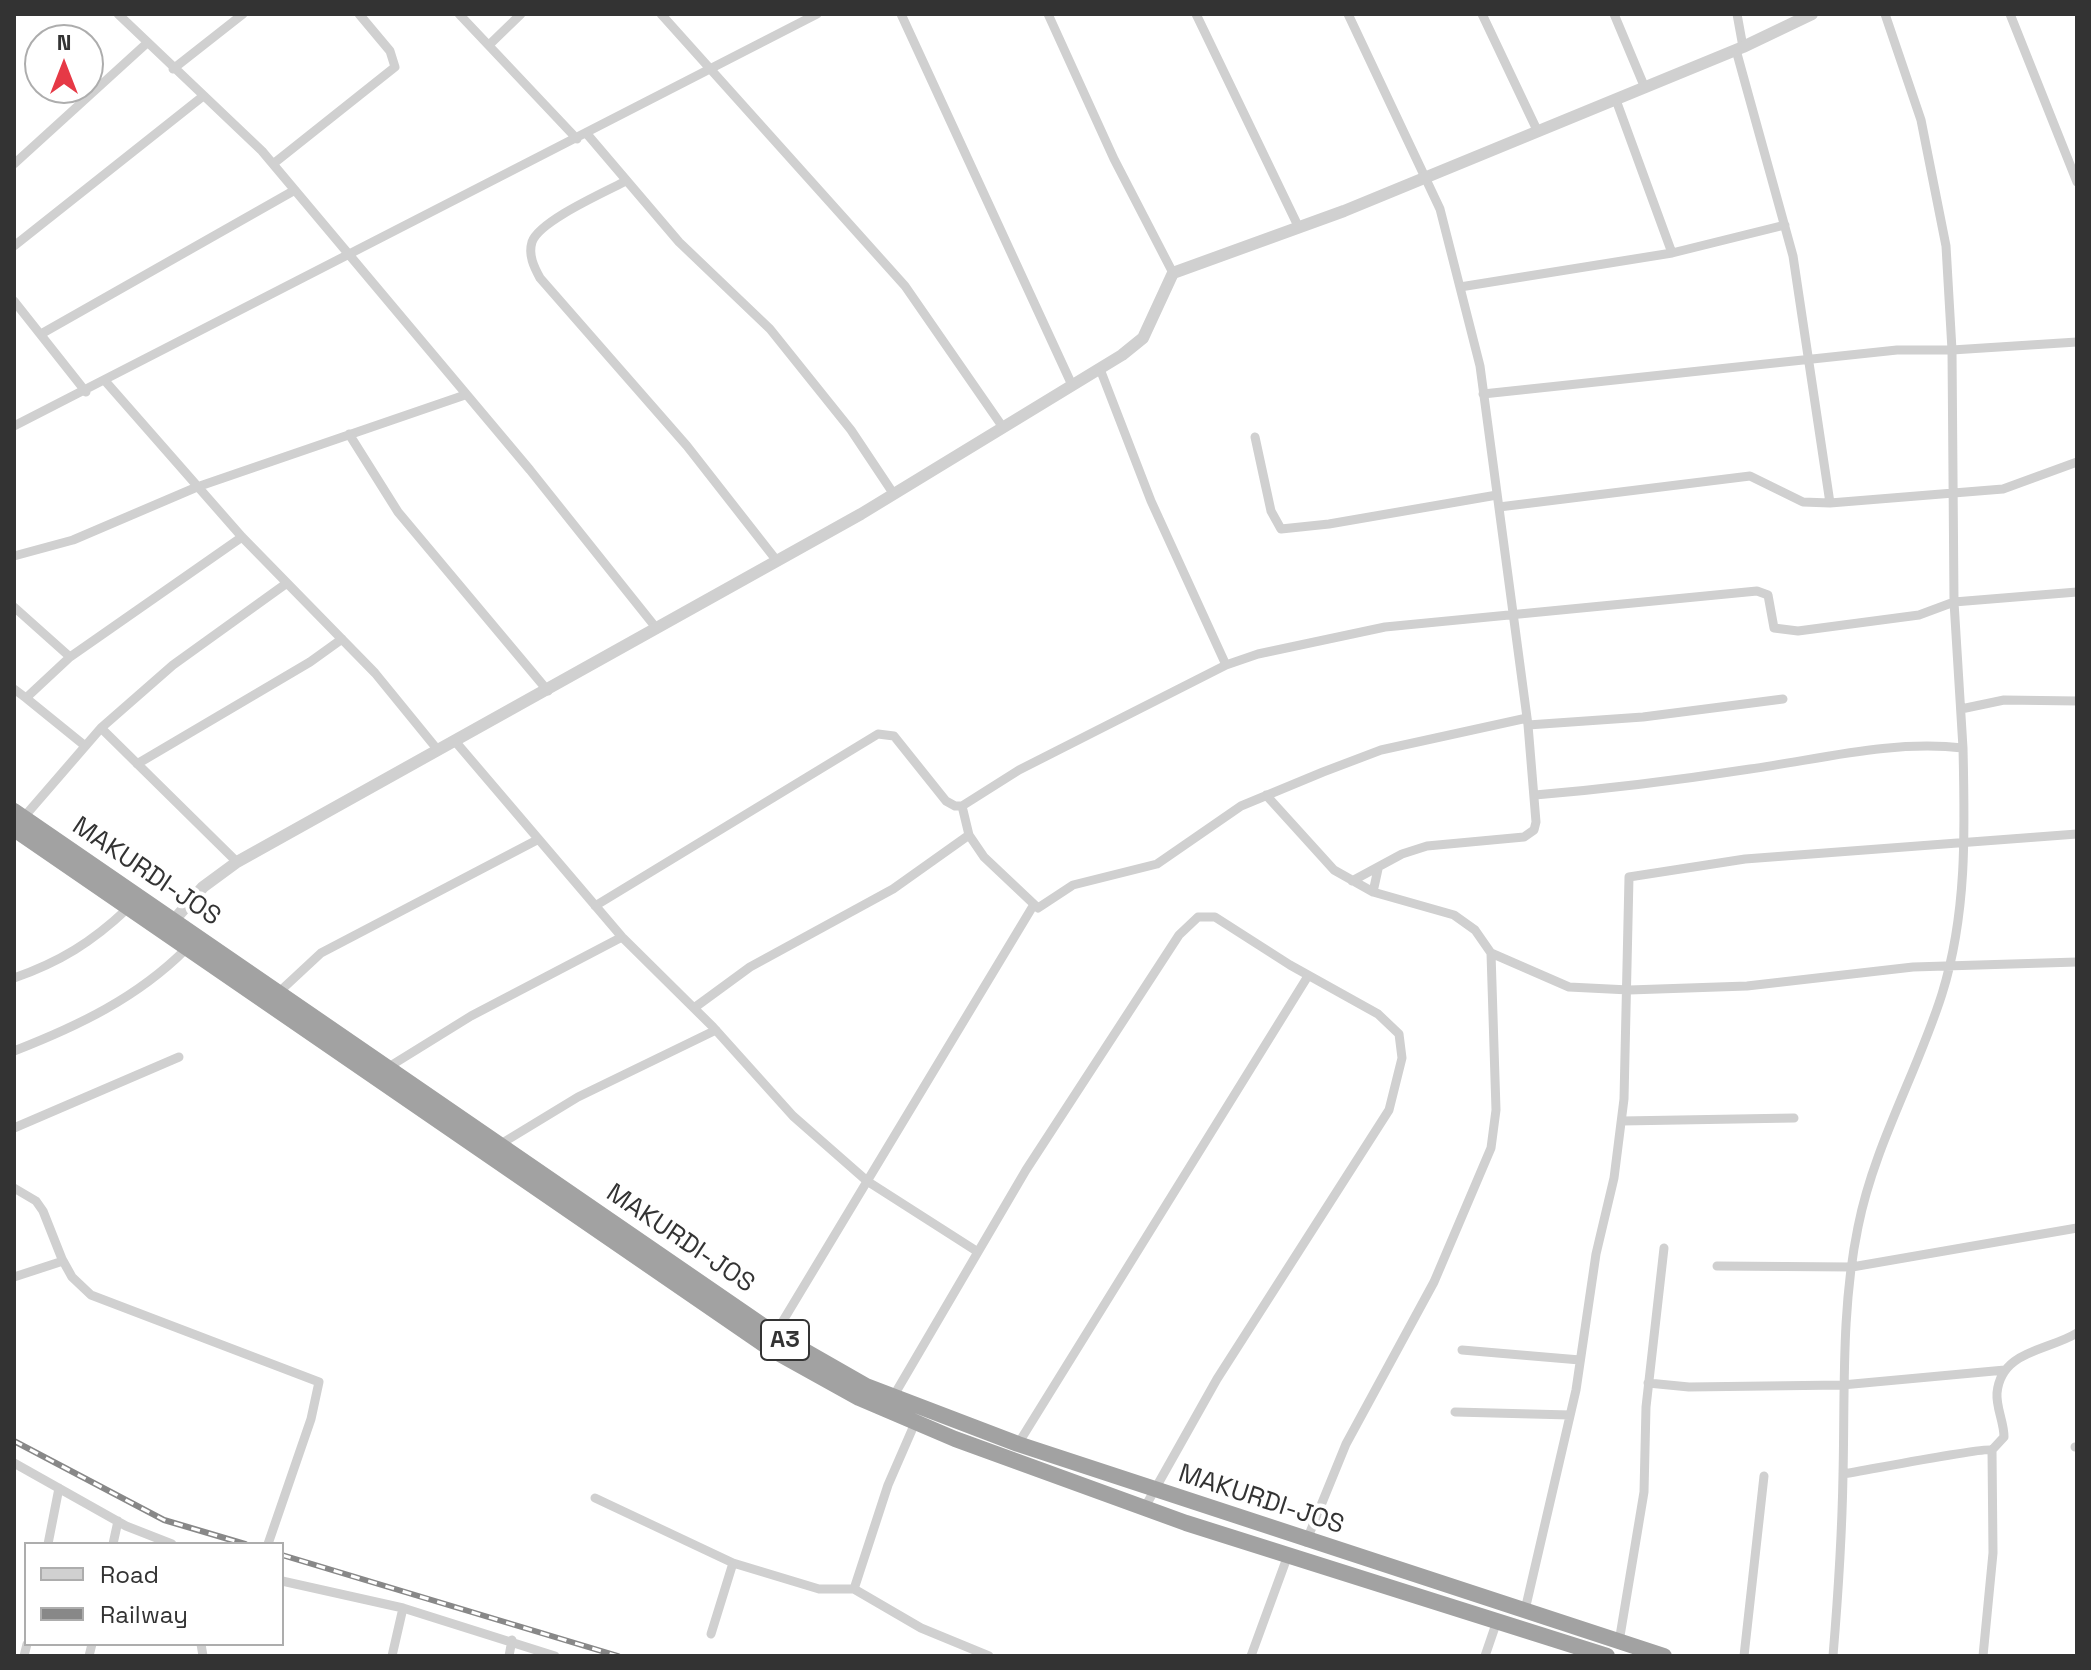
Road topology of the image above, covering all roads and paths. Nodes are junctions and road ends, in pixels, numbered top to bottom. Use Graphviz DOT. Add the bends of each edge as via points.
graph roads {
  1 [pos="118,14"];
  2 [pos="243,14"];
  3 [pos="359,14"];
  4 [pos="459,14"];
  5 [pos="521,14"];
  6 [pos="661,14"];
  7 [pos="817,14"];
  8 [pos="901,14"];
  9 [pos="1048,14"];
  10 [pos="1196,14"];
  11 [pos="1348,14"];
  12 [pos="1482,14"];
  13 [pos="1614,14"];
  14 [pos="1737,14"];
  15 [pos="1812,14"];
  16 [pos="1885,14"];
  17 [pos="2010,14"];
  18 [pos="147,43"];
  19 [pos="489,45"];
  20 [pos="1740,48"];
  21 [pos="173,69"];
  22 [pos="708,69"];
  23 [pos="1645,88"];
  24 [pos="202,97"];
  25 [pos="1616,100"];
  26 [pos="1537,130"];
  27 [pos="582,137"];
  28 [pos="14,164"];
  29 [pos="273,164"];
  30 [pos="1427,177"];
  31 [pos="626,181"];
  32 [pos="2077,182"];
  33 [pos="295,190"];
  34 [pos="1785,225"];
  35 [pos="1299,228"];
  36 [pos="14,246"];
  37 [pos="1672,253"];
  38 [pos="349,257"];
  39 [pos="1173,273"];
  40 [pos="1460,287"];
  41 [pos="14,301"];
  42 [pos="41,334"];
  43 [pos="2077,342"];
  44 [pos="1952,350"];
  45 [pos="1808,359"];
  46 [pos="1100,369"];
  47 [pos="106,382"];
  48 [pos="1072,385"];
  49 [pos="86,392"];
  50 [pos="1483,394"];
  51 [pos="465,395"];
  52 [pos="14,426"];
  53 [pos="1002,426"];
  54 [pos="349,434"];
  55 [pos="1255,437"];
  56 [pos="2077,462"];
  57 [pos="197,487"];
  58 [pos="893,493"];
  59 [pos="1951,493"];
  60 [pos="1497,495"];
  61 [pos="1830,503"];
  62 [pos="1499,507"];
  63 [pos="242,537"];
  64 [pos="14,556"];
  65 [pos="777,561"];
  66 [pos="287,583"];
  67 [pos="2077,592"];
  68 [pos="1954,602"];
  69 [pos="14,607"];
  70 [pos="1514,617"];
  71 [pos="657,629"];
  72 [pos="342,639"];
  73 [pos="70,657"];
  74 [pos="1226,665"];
  75 [pos="14,689"];
  76 [pos="548,691"];
  77 [pos="26,698"];
  78 [pos="1783,699"];
  79 [pos="2077,701"];
  80 [pos="1961,709"];
  81 [pos="1527,721"];
  82 [pos="101,728"];
  83 [pos="454,740"];
  84 [pos="84,745"];
  85 [pos="1963,748"];
  86 [pos="437,749"];
  87 [pos="137,764"];
  88 [pos="1266,795"];
  89 [pos="1535,795"];
  90 [pos="962,806"];
  91 [pos="17,819"];
  92 [pos="2077,834"];
  93 [pos="969,835"];
  94 [pos="537,840"];
  95 [pos="1965,844"];
  96 [pos="237,862"];
  97 [pos="1378,869"];
  98 [pos="1352,881"];
  99 [pos="1373,892"];
  100 [pos="595,906"];
  101 [pos="1033,906"];
  102 [pos="127,909"];
  103 [pos="174,919"];
  104 [pos="163,933"];
  105 [pos="622,937"];
  106 [pos="186,949"];
  107 [pos="1491,953"];
  108 [pos="2077,962"];
  109 [pos="1948,966"];
  110 [pos="1308,976"];
  111 [pos="14,978"];
  112 [pos="1629,990"];
  113 [pos="278,993"];
  114 [pos="694,1008"];
  115 [pos="716,1030"];
  116 [pos="14,1051"];
  117 [pos="179,1057"];
  118 [pos="387,1068"];
  119 [pos="1794,1118"];
  120 [pos="1622,1121"];
  121 [pos="14,1128"];
  122 [pos="499,1145"];
  123 [pos="867,1181"];
  124 [pos="14,1188"];
  125 [pos="2077,1228"];
  126 [pos="1664,1248"];
  127 [pos="978,1252"];
  128 [pos="63,1261"];
  129 [pos="1717,1266"];
  130 [pos="1852,1267"];
  131 [pos="14,1277"];
  132 [pos="2077,1333"];
  133 [pos="775,1334"];
  134 [pos="1462,1350"];
  135 [pos="1580,1360"];
  136 [pos="2005,1370"];
  137 [pos="1648,1383"];
  138 [pos="1842,1385"];
  139 [pos="893,1397"];
  140 [pos="1455,1412"];
  141 [pos="1570,1415"];
  142 [pos="915,1423"];
  143 [pos="1018,1444"];
  144 [pos="1992,1450"];
  145 [pos="14,1463"];
  146 [pos="1843,1474"];
  147 [pos="1764,1476"];
  148 [pos="59,1488"];
  149 [pos="1153,1490"];
  150 [pos="595,1498"];
  151 [pos="1145,1507"];
  152 [pos="118,1521"];
  153 [pos="48,1542"];
  154 [pos="113,1542"];
  155 [pos="167,1542"];
  156 [pos="269,1542"];
  157 [pos="1306,1542"];
  158 [pos="1288,1555"];
  159 [pos="733,1563"];
  160 [pos="284,1581"];
  161 [pos="854,1589"];
  162 [pos="403,1608"];
  163 [pos="1525,1610"];
  164 [pos="1497,1621"];
  165 [pos="711,1634"];
  166 [pos="512,1640"];
  167 [pos="1619,1642"];
  168 [pos="392,1656"];
  169 [pos="509,1656"];
  170 [pos="555,1656"];
  171 [pos="989,1656"];
  172 [pos="1251,1656"];
  173 [pos="1485,1656"];
  174 [pos="1607,1656"];
  175 [pos="1664,1656"];
  176 [pos="1744,1656"];
  177 [pos="1833,1656"];
  178 [pos="1983,1656"];
  1 -- 18 [label="street"];
  2 -- 21 [label="street"];
  3 -- 29 [label="street" via="390,51 395,67"];
  4 -- 19 [label="street"];
  5 -- 19 [label="street"];
  6 -- 22 [label="street"];
  7 -- 22 [label="street"];
  8 -- 48 [label="street"];
  9 -- 39 [label="street"];
  10 -- 35 [label="street"];
  11 -- 30 [label="street"];
  12 -- 26 [label="street"];
  13 -- 23 [label="street"];
  14 -- 20 [label="street"];
  15 -- 20 [label="street"];
  16 -- 44 [label="street" via="1921,120 1937,193"];
  17 -- 32 [label="street"];
  18 -- 21 [label="street"];
  18 -- 28 [label="street"];
  19 -- 27 [label="street"];
  20 -- 23 [label="street"];
  20 -- 34 [label="street"];
  21 -- 24 [label="street"];
  22 -- 27 [label="street"];
  22 -- 53 [label="street" via="905,286"];
  23 -- 25 [label="street"];
  24 -- 29 [label="street" via="238,124"];
  24 -- 36 [label="street"];
  25 -- 26 [label="street"];
  25 -- 37 [label="street"];
  26 -- 30 [label="street"];
  27 -- 31 [label="street"];
  27 -- 38 [label="street"];
  29 -- 33 [label="street"];
  30 -- 35 [label="street"];
  30 -- 40 [label="street"];
  31 -- 58 [label="street" via="679,242 770,329 851,430"];
  31 -- 65 [label="street" via="541,229 533,238 531,260 540,278 687,446"];
  33 -- 38 [label="street"];
  33 -- 42 [label="street"];
  34 -- 37 [label="street"];
  34 -- 45 [label="street"];
  35 -- 39 [label="street"];
  37 -- 40 [label="street"];
  38 -- 47 [label="street"];
  38 -- 51 [label="street"];
  39 -- 46 [label="street" via="1143,338"];
  40 -- 50 [label="street"];
  41 -- 42 [label="street"];
  42 -- 49 [label="street"];
  43 -- 44 [label="street"];
  44 -- 45 [label="street"];
  44 -- 59 [label="street"];
  45 -- 50 [label="street"];
  45 -- 61 [label="street"];
  46 -- 48 [label="street"];
  46 -- 74 [label="street" via="1151,501"];
  47 -- 49 [label="street"];
  47 -- 57 [label="street"];
  48 -- 53 [label="street"];
  49 -- 52 [label="street"];
  50 -- 60 [label="street"];
  51 -- 54 [label="street"];
  51 -- 71 [label="street"];
  53 -- 58 [label="street"];
  54 -- 57 [label="street"];
  54 -- 76 [label="street" via="398,512"];
  55 -- 60 [label="street" via="1271,511 1281,529"];
  56 -- 59 [label="street" via="2003,489"];
  57 -- 63 [label="street"];
  57 -- 64 [label="street" via="73,540"];
  58 -- 65 [label="street"];
  59 -- 61 [label="street"];
  59 -- 68 [label="street"];
  60 -- 62 [label="street"];
  61 -- 62 [label="street" via="1803,502 1750,476"];
  62 -- 70 [label="street"];
  63 -- 66 [label="street"];
  63 -- 73 [label="street"];
  65 -- 71 [label="street"];
  66 -- 72 [label="street"];
  66 -- 82 [label="street" via="173,665"];
  67 -- 68 [label="street"];
  68 -- 70 [label="street" via="1919,615 1798,631 1774,628 1768,595 1757,591"];
  68 -- 80 [label="street"];
  69 -- 73 [label="street"];
  70 -- 74 [label="street" via="1347,633"];
  70 -- 81 [label="street"];
  71 -- 76 [label="street"];
  72 -- 86 [label="street"];
  72 -- 87 [label="street"];
  73 -- 77 [label="street"];
  74 -- 90 [label="street" via="1019,770"];
  75 -- 77 [label="street"];
  76 -- 83 [label="street"];
  77 -- 84 [label="street"];
  78 -- 81 [label="street" via="1643,717"];
  79 -- 80 [label="street" via="2004,700"];
  80 -- 85 [label="street"];
  81 -- 88 [label="street" via="1381,750"];
  81 -- 89 [label="street"];
  82 -- 84 [label="street"];
  82 -- 87 [label="street"];
  83 -- 86 [label="street"];
  83 -- 94 [label="street"];
  84 -- 91 [label="street"];
  85 -- 89 [label="street" via="1883,747 1747,770"];
  85 -- 95 [label="street"];
  86 -- 96 [label="street"];
  87 -- 96 [label="street"];
  88 -- 98 [label="street" via="1334,870"];
  88 -- 101 [label="street" via="1241,806 1157,864 1073,885 1044,906"];
  89 -- 97 [label="street" via="1534,830 1524,837 1445,842 1402,854"];
  90 -- 93 [label="street"];
  90 -- 100 [label="street" via="946,801 894,736 878,734"];
  91 -- 102 [label="highway, MAKURDI-JOS / A3"];
  91 -- 103 [label="highway, MAKURDI-JOS / A3"];
  92 -- 95 [label="street"];
  93 -- 101 [label="street"];
  93 -- 114 [label="street" via="893,889 750,967"];
  94 -- 100 [label="street"];
  94 -- 113 [label="street" via="321,953"];
  95 -- 109 [label="street"];
  95 -- 112 [label="street" via="1745,859 1631,875"];
  96 -- 103 [label="street" via="203,887"];
  97 -- 98 [label="street"];
  97 -- 99 [label="street"];
  98 -- 99 [label="street"];
  99 -- 107 [label="street" via="1454,915 1475,930"];
  100 -- 105 [label="street"];
  101 -- 123 [label="street"];
  102 -- 104 [label="highway, MAKURDI-JOS / A3"];
  102 -- 111 [label="street" via="87,945"];
  103 -- 104 [label="street"];
  103 -- 113 [label="highway, MAKURDI-JOS / A3"];
  104 -- 106 [label="highway, MAKURDI-JOS / A3"];
  105 -- 114 [label="street"];
  105 -- 118 [label="street" via="471,1016"];
  106 -- 116 [label="street" via="127,998"];
  106 -- 142 [label="highway, MAKURDI-JOS / A3" via="769,1348"];
  107 -- 112 [label="street" via="1569,987"];
  107 -- 157 [label="street" via="1496,1110 1491,1148 1434,1282 1346,1444"];
  108 -- 109 [label="street"];
  109 -- 112 [label="street" via="1747,986"];
  109 -- 130 [label="street" via="1870,1180"];
  110 -- 127 [label="street" via="1215,917 1189,923"];
  110 -- 143 [label="street"];
  110 -- 149 [label="street" via="1378,1014 1399,1034 1402,1058 1389,1110 1217,1379"];
  112 -- 120 [label="street"];
  113 -- 118 [label="highway, MAKURDI-JOS / A3"];
  114 -- 115 [label="street"];
  115 -- 122 [label="street" via="578,1097"];
  115 -- 123 [label="street" via="793,1116"];
  117 -- 121 [label="street"];
  118 -- 122 [label="highway, MAKURDI-JOS / A3"];
  119 -- 120 [label="street"];
  120 -- 135 [label="street"];
  122 -- 133 [label="highway, MAKURDI-JOS / A3"];
  123 -- 127 [label="street"];
  123 -- 133 [label="street"];
  124 -- 128 [label="street" via="43,1211"];
  125 -- 130 [label="street"];
  126 -- 137 [label="street"];
  127 -- 139 [label="street"];
  128 -- 131 [label="street"];
  128 -- 156 [label="street" via="91,1295 319,1382"];
  129 -- 130 [label="street"];
  130 -- 138 [label="street"];
  132 -- 136 [label="street" via="2015,1360"];
  133 -- 139 [label="highway, MAKURDI-JOS / A3"];
  134 -- 135 [label="street"];
  135 -- 141 [label="street"];
  136 -- 138 [label="street"];
  136 -- 144 [label="street" via="1997,1392 2004,1437"];
  137 -- 138 [label="street"];
  137 -- 167 [label="street" via="1644,1492"];
  138 -- 146 [label="street"];
  139 -- 143 [label="highway, MAKURDI-JOS / A3"];
  140 -- 141 [label="street"];
  141 -- 163 [label="street"];
  142 -- 151 [label="highway, MAKURDI-JOS / A3"];
  142 -- 161 [label="street"];
  143 -- 149 [label="highway, MAKURDI-JOS / A3"];
  144 -- 146 [label="street"];
  144 -- 178 [label="street" via="1993,1553"];
  145 -- 148 [label="street"];
  146 -- 177 [label="street"];
  147 -- 176 [label="street"];
  148 -- 152 [label="street"];
  148 -- 153 [label="street"];
  149 -- 151 [label="street"];
  149 -- 157 [label="highway, MAKURDI-JOS / A3"];
  150 -- 159 [label="street"];
  151 -- 158 [label="highway, MAKURDI-JOS / A3"];
  152 -- 154 [label="street"];
  152 -- 155 [label="street"];
  157 -- 163 [label="highway, MAKURDI-JOS / A3"];
  158 -- 164 [label="highway, MAKURDI-JOS / A3"];
  158 -- 172 [label="street"];
  159 -- 161 [label="street" via="819,1589"];
  159 -- 165 [label="street"];
  160 -- 162 [label="street"];
  161 -- 171 [label="street" via="921,1628"];
  162 -- 166 [label="street"];
  162 -- 168 [label="street"];
  163 -- 167 [label="highway, MAKURDI-JOS / A3"];
  164 -- 173 [label="street"];
  164 -- 174 [label="highway, MAKURDI-JOS / A3"];
  166 -- 169 [label="street"];
  166 -- 170 [label="street"];
  167 -- 175 [label="highway, MAKURDI-JOS / A3"];
}
